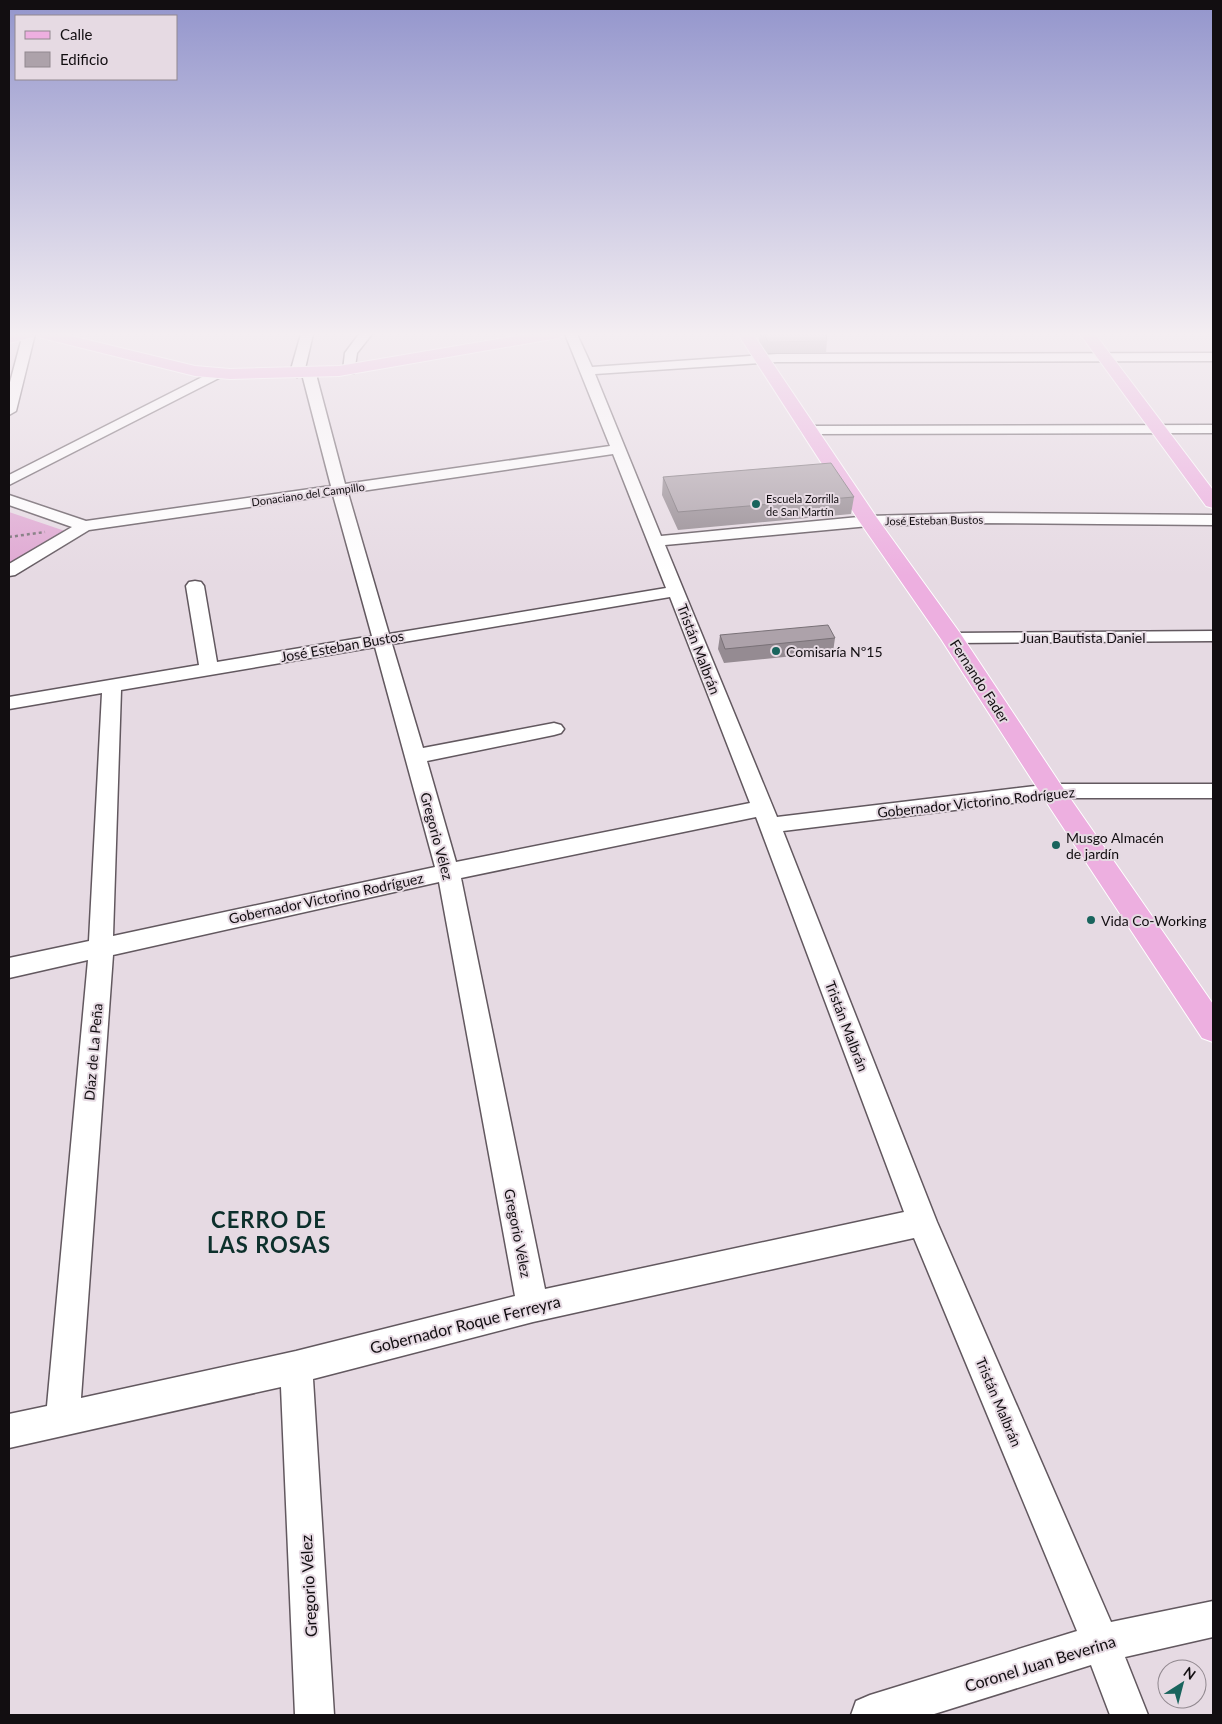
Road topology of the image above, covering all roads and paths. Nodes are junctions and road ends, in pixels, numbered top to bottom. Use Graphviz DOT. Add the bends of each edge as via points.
graph roads {
  1 [pos="138,414"];
  2 [pos="320,414"];
  3 [pos="604,414"];
  4 [pos="798,414"];
  5 [pos="1148,414"];
  6 [pos="1159,429"];
  7 [pos="1213,429"];
  8 [pos="808,430"];
  9 [pos="618,449"];
  10 [pos="9,482"];
  11 [pos="339,489"];
  12 [pos="9,500"];
  13 [pos="1213,502"];
  14 [pos="1213,520"];
  15 [pos="869,521"];
  16 [pos="85,526"];
  17 [pos="655,541"];
  18 [pos="9,571"];
  19 [pos="195,586"];
  20 [pos="676,591"];
  21 [pos="1213,636"];
  22 [pos="952,638"];
  23 [pos="382,639"];
  24 [pos="209,669"];
  25 [pos="112,686"];
  26 [pos="9,703"];
  27 [pos="554,729"];
  28 [pos="416,756"];
  29 [pos="1213,790"];
  30 [pos="1052,791"];
  31 [pos="766,816"];
  32 [pos="448,872"];
  33 [pos="101,948"];
  34 [pos="9,968"];
  35 [pos="1213,1029"];
  36 [pos="922,1222"];
  37 [pos="533,1307"];
  38 [pos="296,1366"];
  39 [pos="63,1418"];
  40 [pos="9,1431"];
  41 [pos="1213,1619"];
  42 [pos="1101,1643"];
  43 [pos="315,1715"];
  44 [pos="870,1715"];
  45 [pos="1129,1715"];
  1 -- 10 [label="street"];
  2 -- 11 [label="street, Gregorio Vélez"];
  3 -- 9 [label="street, Tristán Malbrán"];
  4 -- 8 [label="main road, Fernando Fader"];
  5 -- 6 [label="main road"];
  6 -- 7 [label="street"];
  6 -- 8 [label="street"];
  6 -- 13 [label="main road"];
  8 -- 15 [label="main road, Fernando Fader"];
  9 -- 11 [label="street, Donaciano del Campillo"];
  9 -- 17 [label="street, Tristán Malbrán"];
  11 -- 16 [label="street, Donaciano del Campillo"];
  11 -- 23 [label="street, Gregorio Vélez"];
  12 -- 16 [label="street"];
  14 -- 15 [label="street, José Esteban Bustos" via="977,518"];
  15 -- 17 [label="street, José Esteban Bustos"];
  15 -- 22 [label="main road, Fernando Fader"];
  16 -- 18 [label="street, Donaciano del Campillo"];
  17 -- 20 [label="street, Tristán Malbrán"];
  19 -- 24 [label="street"];
  20 -- 23 [label="street, José Esteban Bustos"];
  20 -- 31 [label="street, Tristán Malbrán"];
  21 -- 22 [label="street, Juan Bautista Daniel"];
  22 -- 30 [label="main road, Fernando Fader"];
  23 -- 24 [label="street, José Esteban Bustos"];
  23 -- 28 [label="street, Gregorio Vélez"];
  24 -- 25 [label="street, José Esteban Bustos"];
  25 -- 26 [label="street, José Esteban Bustos"];
  25 -- 33 [label="street, Díaz de La Peña"];
  27 -- 28 [label="street"];
  28 -- 32 [label="street, Gregorio Vélez"];
  29 -- 30 [label="street, Gobernador Victorino Rodríguez"];
  30 -- 31 [label="street, Gobernador Victorino Rodríguez"];
  30 -- 35 [label="main road, Fernando Fader"];
  31 -- 32 [label="street, Gobernador Victorino Rodríguez"];
  31 -- 36 [label="street, Tristán Malbrán"];
  32 -- 33 [label="street, Gobernador Victorino Rodríguez"];
  32 -- 37 [label="street, Gregorio Vélez"];
  33 -- 34 [label="street, Gobernador Victorino Rodríguez"];
  33 -- 39 [label="street, Díaz de La Peña"];
  36 -- 37 [label="street, Gobernador Roque Ferreyra"];
  36 -- 42 [label="street, Tristán Malbrán"];
  37 -- 38 [label="street, Gobernador Roque Ferreyra"];
  38 -- 39 [label="street, Gobernador Roque Ferreyra"];
  38 -- 43 [label="street, Gregorio Vélez"];
  39 -- 40 [label="street, Gobernador Roque Ferreyra"];
  41 -- 42 [label="street, Coronel Juan Beverina"];
  42 -- 44 [label="street, Coronel Juan Beverina"];
  42 -- 45 [label="street, Tristán Malbrán"];
}
